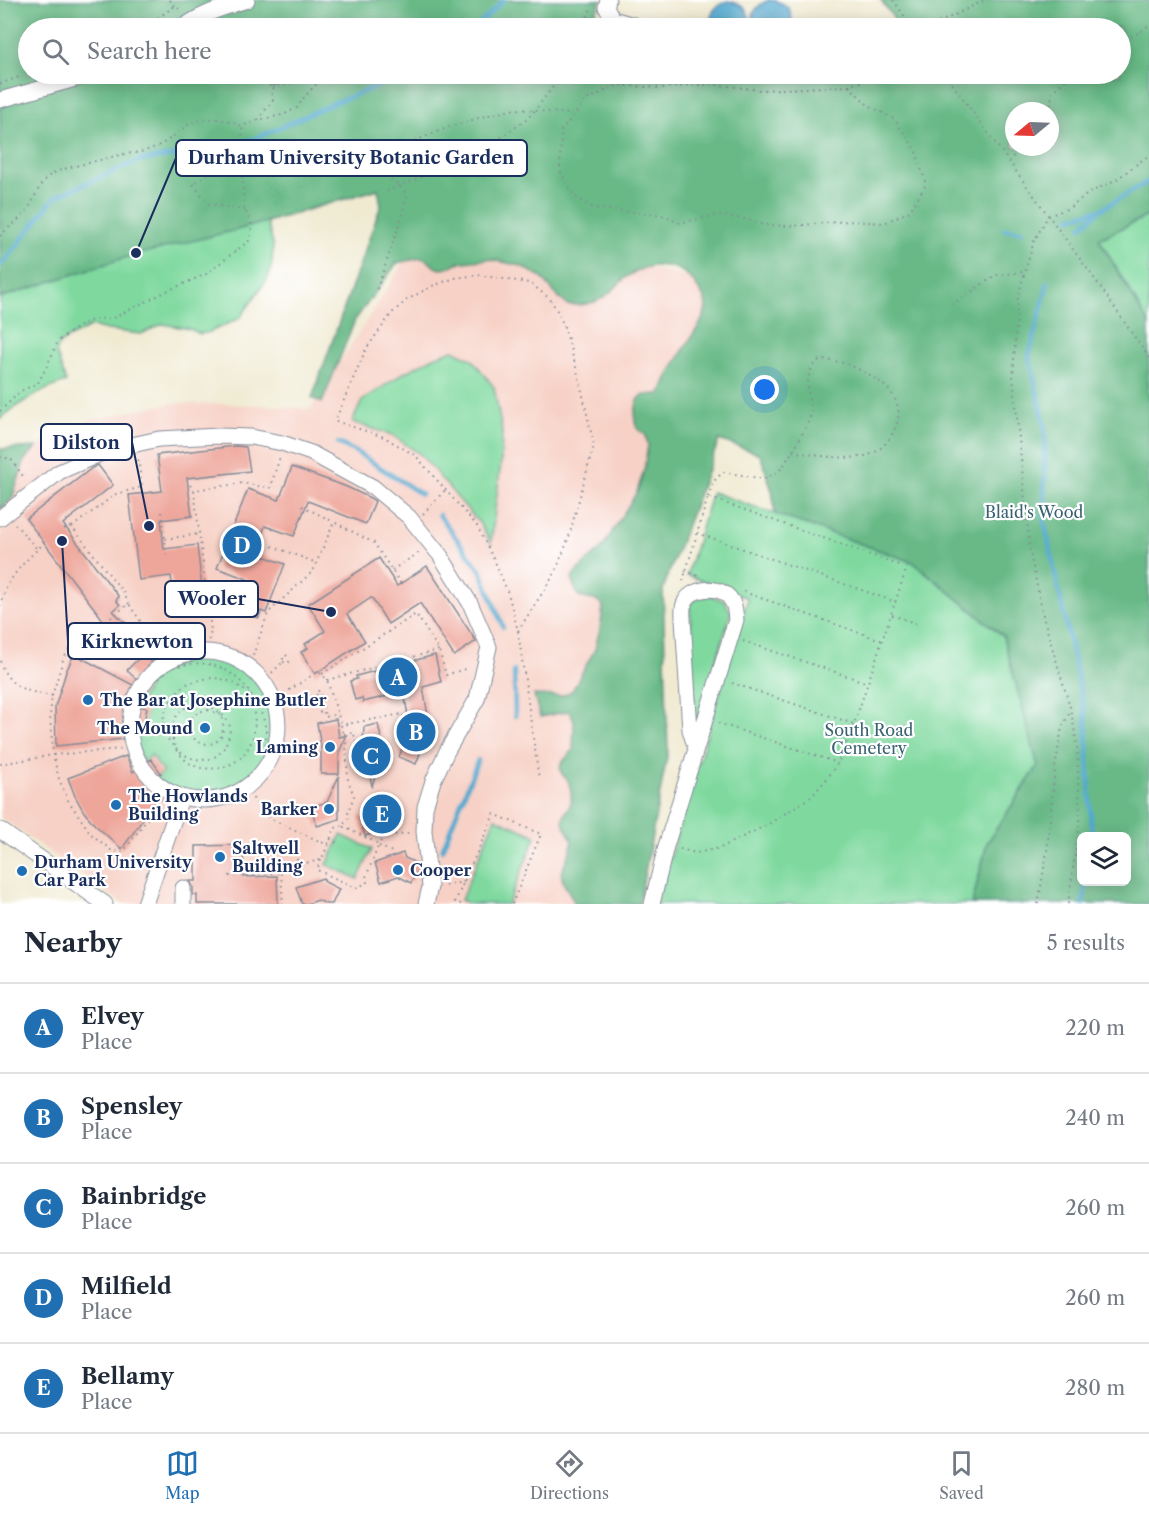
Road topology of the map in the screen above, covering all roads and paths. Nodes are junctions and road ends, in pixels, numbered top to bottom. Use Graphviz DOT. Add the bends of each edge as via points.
graph roads {
  1 [pos="170,0"];
  2 [pos="247,0"];
  3 [pos="594,0"];
  4 [pos="608,0"];
  5 [pos="893,0"];
  6 [pos="985,0"];
  7 [pos="175,6"];
  8 [pos="158,18"];
  9 [pos="184,18"];
  10 [pos="200,18"];
  11 [pos="587,18"];
  12 [pos="612,18"];
  13 [pos="906,18"];
  14 [pos="948,18"];
  15 [pos="1149,25"];
  16 [pos="1131,36"];
  17 [pos="57,84"];
  18 [pos="269,84"];
  19 [pos="288,84"];
  20 [pos="316,84"];
  21 [pos="555,84"];
  22 [pos="854,84"];
  23 [pos="952,84"];
  24 [pos="1061,84"];
  25 [pos="849,86"];
  26 [pos="271,89"];
  27 [pos="0,100"];
  28 [pos="1051,102"];
  29 [pos="535,110"];
  30 [pos="573,115"];
  31 [pos="258,120"];
  32 [pos="242,126"];
  33 [pos="1149,155"];
  34 [pos="1013,156"];
  35 [pos="359,162"];
  36 [pos="1009,162"];
  37 [pos="243,169"];
  38 [pos="400,186"];
  39 [pos="387,191"];
  40 [pos="245,210"];
  41 [pos="1048,216"];
  42 [pos="0,236"];
  43 [pos="1024,272"];
  44 [pos="376,292"];
  45 [pos="952,305"];
  46 [pos="1149,358"];
  47 [pos="0,411"];
  48 [pos="282,443"];
  49 [pos="136,444"];
  50 [pos="792,451"];
  51 [pos="0,457"];
  52 [pos="190,485"];
  53 [pos="446,489"];
  54 [pos="194,490"];
  55 [pos="33,492"];
  56 [pos="708,497"];
  57 [pos="302,506"];
  58 [pos="162,512"];
  59 [pos="3,516"];
  60 [pos="334,522"];
  61 [pos="414,522"];
  62 [pos="72,526"];
  63 [pos="64,529"];
  64 [pos="697,533"];
  65 [pos="200,534"];
  66 [pos="165,539"];
  67 [pos="261,542"];
  68 [pos="432,544"];
  69 [pos="41,546"];
  70 [pos="37,549"];
  71 [pos="167,557"];
  72 [pos="317,564"];
  73 [pos="908,564"];
  74 [pos="899,565"];
  75 [pos="393,570"];
  76 [pos="686,571"];
  77 [pos="707,579"];
  78 [pos="401,584"];
  79 [pos="740,591"];
  80 [pos="896,602"];
  81 [pos="129,604"];
  82 [pos="684,604"];
  83 [pos="0,606"];
  84 [pos="892,615"];
  85 [pos="920,625"];
  86 [pos="518,631"];
  87 [pos="731,637"];
  88 [pos="883,641"];
  89 [pos="439,650"];
  90 [pos="206,651"];
  91 [pos="0,661"];
  92 [pos="167,661"];
  93 [pos="283,662"];
  94 [pos="485,663"];
  95 [pos="249,667"];
  96 [pos="150,674"];
  97 [pos="322,674"];
  98 [pos="718,678"];
  99 [pos="327,680"];
  100 [pos="263,681"];
  101 [pos="868,683"];
  102 [pos="52,696"];
  103 [pos="252,696"];
  104 [pos="274,700"];
  105 [pos="1071,710"];
  106 [pos="320,713"];
  107 [pos="339,714"];
  108 [pos="222,715"];
  109 [pos="706,718"];
  110 [pos="854,724"];
  111 [pos="342,725"];
  112 [pos="403,729"];
  113 [pos="345,734"];
  114 [pos="356,747"];
  115 [pos="132,748"];
  116 [pos="175,749"];
  117 [pos="696,749"];
  118 [pos="53,755"];
  119 [pos="838,763"];
  120 [pos="0,764"];
  121 [pos="539,779"];
  122 [pos="247,788"];
  123 [pos="174,795"];
  124 [pos="342,826"];
  125 [pos="0,830"];
  126 [pos="424,831"];
  127 [pos="330,839"];
  128 [pos="337,843"];
  129 [pos="327,845"];
  130 [pos="379,845"];
  131 [pos="666,846"];
  132 [pos="392,852"];
  133 [pos="321,860"];
  134 [pos="301,864"];
  135 [pos="293,865"];
  136 [pos="281,873"];
  137 [pos="229,876"];
  138 [pos="464,882"];
  139 [pos="468,883"];
  140 [pos="430,887"];
  141 [pos="183,888"];
  142 [pos="105,904"];
  143 [pos="145,904"];
  144 [pos="183,904"];
  145 [pos="283,904"];
  146 [pos="426,904"];
  147 [pos="460,904"];
  148 [pos="512,904"];
  149 [pos="651,904"];
  150 [pos="1038,904"];
  151 [pos="1068,904"];
  1 -- 7 [label="path"];
  2 -- 10 [label="lane"];
  3 -- 11 [label="path"];
  4 -- 12 [label="lane" via="606,7"];
  5 -- 13 [label="path"];
  6 -- 14 [label="path"];
  7 -- 8 [label="path"];
  7 -- 9 [label="path"];
  15 -- 16 [label="path"];
  17 -- 27 [label="lane"];
  18 -- 26 [label="path"];
  19 -- 26 [label="path"];
  20 -- 31 [label="path" via="297,108"];
  21 -- 29 [label="path"];
  22 -- 25 [label="path"];
  23 -- 36 [label="path"];
  24 -- 28 [label="path" via="1052,92"];
  25 -- 30 [label="path" via="759,90 712,84 660,88 618,85 586,100"];
  25 -- 30 [label="path" via="868,105 894,119 915,149 926,184 910,211 884,223 765,225 717,215 680,223 662,215 593,208 574,196 560,171 561,131"];
  26 -- 31 [label="path" via="273,100"];
  29 -- 30 [label="path"];
  29 -- 35 [label="path" via="516,109 484,116"];
  29 -- 38 [label="path" via="472,157"];
  31 -- 32 [label="path"];
  32 -- 37 [label="path"];
  32 -- 42 [label="path" via="223,118 200,120 149,150 66,168 39,187 24,215"];
  33 -- 41 [label="path" via="1117,180"];
  34 -- 36 [label="path"];
  35 -- 37 [label="path" via="260,175"];
  35 -- 38 [label="path"];
  36 -- 41 [label="path"];
  37 -- 40 [label="path"];
  37 -- 40 [label="path" via="205,175 193,184 208,204"];
  38 -- 39 [label="path"];
  38 -- 44 [label="path" via="407,195"];
  40 -- 47 [label="path" via="252,226 250,240 234,254 206,274 113,318 85,322 58,341 38,382 21,391"];
  41 -- 43 [label="path" via="1034,241"];
  41 -- 46 [label="path"];
  43 -- 45 [label="path" via="996,275"];
  43 -- 105 [label="path" via="1018,296 1013,376 1030,552 1044,620"];
  48 -- 49 [label="lane" via="219,436"];
  48 -- 54 [label="path" via="270,488 243,483"];
  48 -- 61 [label="lane" via="311,453 373,487"];
  49 -- 55 [label="lane" via="109,450 59,472"];
  49 -- 62 [label="path" via="142,487 116,494"];
  50 -- 50 [label="path" via="810,418 807,379 818,360 852,365 891,391 898,416 895,430 880,449 851,457"];
  50 -- 56 [label="path" via="780,470 764,479 723,472 714,481"];
  51 -- 55 [label="path" via="11,459"];
  52 -- 54 [label="path"];
  53 -- 61 [label="path"];
  53 -- 86 [label="path" via="477,526 508,593"];
  53 -- 86 [label="path" via="416,456 384,437 335,421 366,350 392,313 407,300 455,278 478,275 530,283 550,299 565,329 594,445 555,573"];
  54 -- 65 [label="path"];
  55 -- 59 [label="lane"];
  56 -- 64 [label="path"];
  56 -- 74 [label="path"];
  57 -- 60 [label="path"];
  58 -- 66 [label="path"];
  59 -- 70 [label="path"];
  60 -- 72 [label="path"];
  60 -- 75 [label="path" via="374,543"];
  61 -- 68 [label="lane"];
  62 -- 63 [label="path"];
  62 -- 81 [label="path"];
  64 -- 76 [label="path"];
  64 -- 80 [label="path"];
  65 -- 66 [label="path"];
  65 -- 90 [label="path" via="211,631"];
  66 -- 71 [label="path"];
  67 -- 72 [label="path"];
  68 -- 75 [label="path"];
  68 -- 94 [label="lane" via="481,627 489,647"];
  69 -- 70 [label="path"];
  70 -- 83 [label="path" via="7,584"];
  72 -- 95 [label="path" via="268,613"];
  73 -- 80 [label="path"];
  75 -- 78 [label="path"];
  76 -- 77 [label="path"];
  76 -- 82 [label="path" via="680,596"];
  79 -- 88 [label="path"];
  80 -- 84 [label="path"];
  81 -- 92 [label="path"];
  81 -- 102 [label="path" via="70,648"];
  82 -- 87 [label="lane" via="698,592 721,591 735,606"];
  82 -- 117 [label="lane" via="690,730"];
  84 -- 85 [label="path"];
  84 -- 88 [label="path"];
  86 -- 121 [label="path"];
  87 -- 98 [label="lane"];
  87 -- 101 [label="path"];
  88 -- 101 [label="path"];
  89 -- 94 [label="path" via="446,675"];
  89 -- 97 [label="path" via="416,614"];
  89 -- 99 [label="path"];
  90 -- 92 [label="lane"];
  90 -- 95 [label="lane" via="227,655"];
  91 -- 102 [label="path" via="18,687"];
  92 -- 96 [label="lane"];
  93 -- 100 [label="path"];
  94 -- 126 [label="lane" via="477,699 433,781 425,807"];
  95 -- 100 [label="lane"];
  96 -- 103 [label="path" via="189,664 207,664 223,668 240,680"];
  96 -- 115 [label="lane" via="131,708"];
  97 -- 99 [label="path"];
  97 -- 104 [label="path" via="317,672"];
  98 -- 109 [label="lane"];
  98 -- 110 [label="path"];
  99 -- 107 [label="path"];
  100 -- 104 [label="lane"];
  101 -- 110 [label="path"];
  102 -- 118 [label="path"];
  103 -- 116 [label="path" via="252,742 232,765 213,770 195,767"];
  103 -- 116 [label="path" via="213,677 184,686 174,696 165,717 168,741"];
  103 -- 122 [label="path" via="263,712 267,734 260,767"];
  104 -- 122 [label="lane" via="279,728 275,751 264,771"];
  105 -- 150 [label="path" via="1062,727 1055,768"];
  105 -- 151 [label="path" via="1077,745 1080,819"];
  106 -- 107 [label="path" via="316,691 320,691 325,717"];
  107 -- 111 [label="path"];
  108 -- 108 [label="path" via="221,736 214,742 207,745 193,737 189,730 194,715 208,710"];
  108 -- 116 [label="path" via="200,704 183,709 172,726"];
  108 -- 116 [label="path" via="230,728 225,747 218,754 209,759 191,759"];
  109 -- 117 [label="lane"];
  109 -- 119 [label="path"];
  110 -- 119 [label="path"];
  111 -- 112 [label="path" via="403,714"];
  111 -- 113 [label="path"];
  113 -- 114 [label="path" via="354,733"];
  113 -- 124 [label="path" via="348,780 354,796 349,818"];
  115 -- 118 [label="path"];
  115 -- 123 [label="lane" via="143,770"];
  117 -- 131 [label="lane"];
  118 -- 120 [label="path"];
  118 -- 123 [label="path" via="68,800 91,834 112,851 123,852"];
  119 -- 131 [label="path" via="812,796 769,824 720,848 696,853"];
  122 -- 123 [label="lane" via="214,801"];
  122 -- 129 [label="path" via="269,818"];
  123 -- 143 [label="lane"];
  124 -- 127 [label="path" via="335,828"];
  124 -- 130 [label="path"];
  125 -- 142 [label="lane"];
  126 -- 130 [label="path" via="384,836"];
  126 -- 140 [label="lane"];
  127 -- 128 [label="path"];
  127 -- 129 [label="path"];
  129 -- 133 [label="path"];
  130 -- 132 [label="path"];
  130 -- 133 [label="path" via="366,883 356,888 317,870"];
  131 -- 149 [label="lane"];
  133 -- 134 [label="path"];
  134 -- 135 [label="path" via="297,868"];
  134 -- 135 [label="path" via="298,859"];
  135 -- 136 [label="path" via="282,867"];
  136 -- 137 [label="path"];
  136 -- 145 [label="path"];
  138 -- 139 [label="path"];
  138 -- 140 [label="path"];
  138 -- 147 [label="path" via="455,902"];
  138 -- 148 [label="path" via="494,814 541,834"];
  140 -- 146 [label="lane"];
  141 -- 144 [label="lane"];
}
